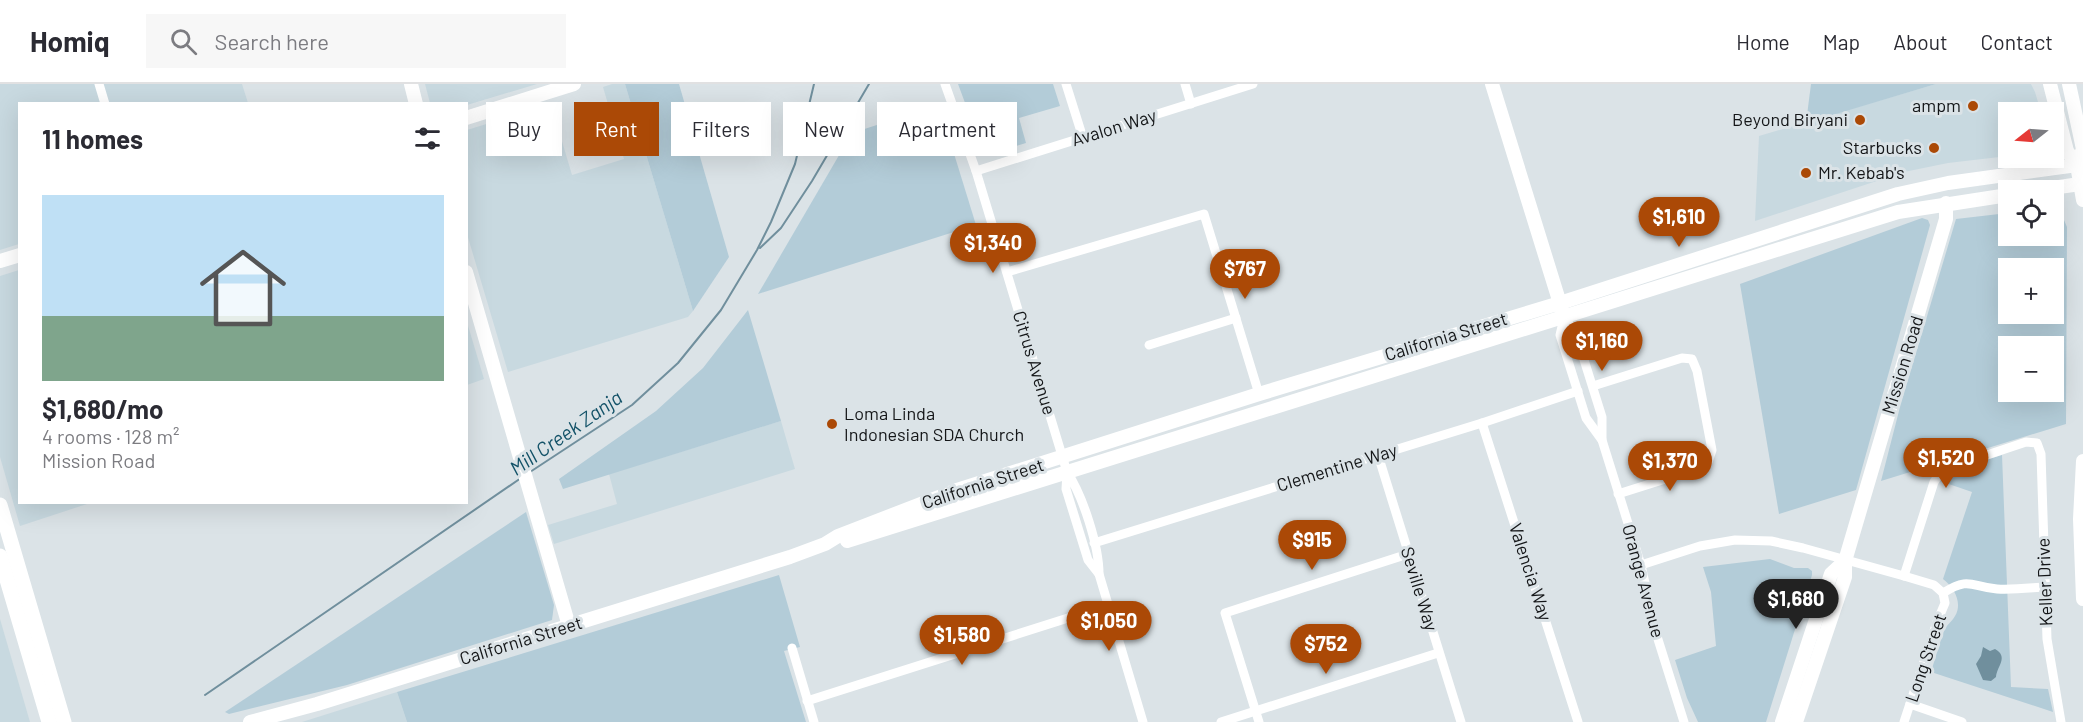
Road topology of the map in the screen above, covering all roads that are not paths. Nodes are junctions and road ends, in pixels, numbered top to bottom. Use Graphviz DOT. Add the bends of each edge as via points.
graph roads {
  1 [pos="99,84"];
  2 [pos="411,84"];
  3 [pos="574,84"];
  4 [pos="945,84"];
  5 [pos="1066,84"];
  6 [pos="1185,84"];
  7 [pos="1253,84"];
  8 [pos="1492,84"];
  9 [pos="2050,84"];
  10 [pos="2068,84"];
  11 [pos="104,102"];
  12 [pos="416,102"];
  13 [pos="1191,104"];
  14 [pos="468,117"];
  15 [pos="1083,138"];
  16 [pos="2077,165"];
  17 [pos="976,171"];
  18 [pos="2080,184"];
  19 [pos="2064,186"];
  20 [pos="1998,196"];
  21 [pos="2083,200"];
  22 [pos="1946,203"];
  23 [pos="1845,211"];
  24 [pos="1850,227"];
  25 [pos="18,256"];
  26 [pos="0,261"];
  27 [pos="1007,272"];
  28 [pos="469,289"];
  29 [pos="1560,303"];
  30 [pos="1236,318"];
  31 [pos="1564,318"];
  32 [pos="1149,345"];
  33 [pos="1593,386"];
  34 [pos="1578,391"];
  35 [pos="1259,394"];
  36 [pos="1482,423"];
  37 [pos="1602,440"];
  38 [pos="1378,455"];
  39 [pos="1063,458"];
  40 [pos="2083,461"];
  41 [pos="1067,472"];
  42 [pos="1618,494"];
  43 [pos="0,506"];
  44 [pos="4,530"];
  45 [pos="1095,543"];
  46 [pos="825,544"];
  47 [pos="1408,554"];
  48 [pos="0,556"];
  49 [pos="1845,561"];
  50 [pos="1641,565"];
  51 [pos="1099,574"];
  52 [pos="1904,576"];
  53 [pos="2044,587"];
  54 [pos="1943,593"];
  55 [pos="2083,599"];
  56 [pos="1109,605"];
  57 [pos="569,626"];
  58 [pos="792,648"];
  59 [pos="1438,653"];
  60 [pos="807,701"];
  61 [pos="1910,704"];
  62 [pos="1256,711"];
  63 [pos="49,722"];
  64 [pos="64,722"];
  65 [pos="250,722"];
  66 [pos="814,722"];
  67 [pos="1143,722"];
  68 [pos="1221,722"];
  69 [pos="1259,722"];
  70 [pos="1461,722"];
  71 [pos="1578,722"];
  72 [pos="1684,722"];
  73 [pos="1782,722"];
  74 [pos="1796,722"];
  75 [pos="1904,722"];
  76 [pos="1962,722"];
  77 [pos="2061,722"];
  1 -- 11 [label="street"];
  2 -- 12 [label="main road"];
  3 -- 14 [label="main road"];
  4 -- 17 [label="street, Citrus Avenue"];
  5 -- 15 [label="street"];
  6 -- 13 [label="street"];
  7 -- 13 [label="street, Avalon Way"];
  8 -- 29 [label="main road, Orange Avenue"];
  9 -- 16 [label="main road" via="2067,151"];
  10 -- 16 [label="main road" via="2083,149"];
  13 -- 15 [label="street, Avalon Way"];
  15 -- 17 [label="street, Avalon Way"];
  16 -- 18 [label="main road"];
  16 -- 23 [label="main road, California Street" via="1919,189"];
  17 -- 27 [label="street, Citrus Avenue"];
  18 -- 19 [label="main road"];
  18 -- 21 [label="main road"];
  20 -- 22 [label="main road, California Street"];
  22 -- 24 [label="main road, California Street"];
  22 -- 49 [label="main road, Mission Road" via="1946,219"];
  23 -- 24 [label="main road"];
  23 -- 29 [label="main road, California Street"];
  24 -- 31 [label="main road, California Street"];
  25 -- 26 [label="main road"];
  27 -- 30 [label="street" via="1204,214"];
  27 -- 39 [label="street, Citrus Avenue"];
  28 -- 57 [label="main road"];
  29 -- 31 [label="main road, Orange Avenue"];
  29 -- 35 [label="main road, California Street"];
  30 -- 32 [label="street"];
  30 -- 35 [label="street"];
  31 -- 33 [label="street, Orange Avenue" via="1575,331"];
  31 -- 34 [label="street, Orange Avenue" via="1560,335"];
  31 -- 41 [label="main road, California Street"];
  33 -- 37 [label="street, Orange Avenue" via="1602,417"];
  33 -- 42 [label="street" via="1682,358 1692,359 1697,371 1712,450 1708,462"];
  34 -- 36 [label="street, Clementine Way"];
  34 -- 37 [label="street, Orange Avenue" via="1586,418"];
  35 -- 39 [label="main road, California Street"];
  36 -- 38 [label="street, Clementine Way"];
  36 -- 71 [label="street, Valencia Way"];
  37 -- 42 [label="street, Orange Avenue"];
  38 -- 45 [label="street, Clementine Way"];
  38 -- 47 [label="street, Seville Way"];
  39 -- 41 [label="street, Citrus Avenue"];
  39 -- 46 [label="main road, California Street" via="957,490"];
  40 -- 55 [label="main road"];
  41 -- 45 [label="street, Citrus Avenue" via="1076,485"];
  41 -- 46 [label="main road, California Street" via="840,544"];
  41 -- 51 [label="street, Citrus Avenue" via="1066,489 1088,560"];
  42 -- 50 [label="street, Orange Avenue"];
  43 -- 44 [label="main road"];
  44 -- 64 [label="main road"];
  45 -- 51 [label="street, Citrus Avenue"];
  46 -- 57 [label="main road, California Street"];
  47 -- 59 [label="street, Seville Way"];
  47 -- 62 [label="street" via="1225,613"];
  48 -- 63 [label="main road"];
  49 -- 50 [label="street" via="1770,541 1735,540 1700,546"];
  49 -- 52 [label="street"];
  49 -- 73 [label="main road, Mission Road" via="1831,574"];
  49 -- 74 [label="main road, Mission Road" via="1845,577"];
  50 -- 72 [label="street, Orange Avenue" via="1656,633"];
  51 -- 56 [label="street, Citrus Avenue"];
  52 -- 53 [label="street, Keller Drive" via="1942,470 2026,442 2037,443 2041,454"];
  52 -- 54 [label="street" via="1934,585"];
  53 -- 54 [label="street" via="2000,589 1967,583"];
  53 -- 77 [label="street, Keller Drive" via="2047,639"];
  54 -- 61 [label="street, Long Street" via="1945,603"];
  56 -- 60 [label="street"];
  56 -- 67 [label="street, Citrus Avenue"];
  57 -- 65 [label="main road, California Street"];
  58 -- 60 [label="street"];
  59 -- 62 [label="street"];
  59 -- 70 [label="street, Seville Way"];
  60 -- 66 [label="street"];
  61 -- 75 [label="street, Long Street"];
  61 -- 76 [label="street"];
  62 -- 68 [label="street"];
  62 -- 69 [label="street"];
}
